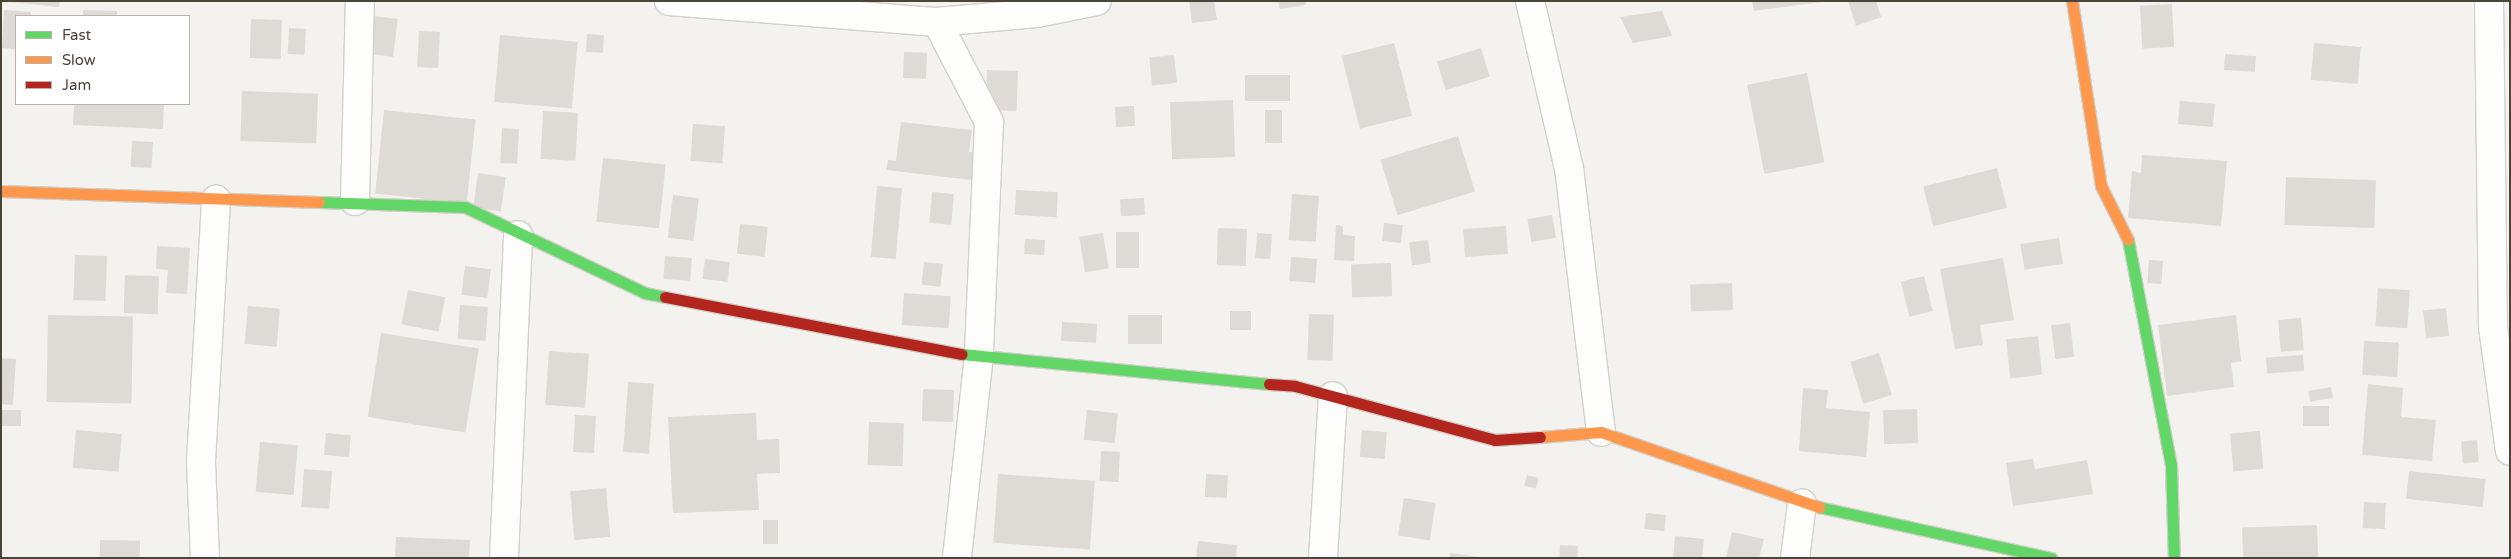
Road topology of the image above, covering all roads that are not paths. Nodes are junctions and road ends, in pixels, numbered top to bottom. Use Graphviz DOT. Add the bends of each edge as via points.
graph roads {
  1 [pos="360,1"];
  2 [pos="668,1"];
  3 [pos="1097,1"];
  4 [pos="1530,1"];
  5 [pos="2072,1"];
  6 [pos="2490,1"];
  7 [pos="937,22"];
  8 [pos="1,191"];
  9 [pos="216,199"];
  10 [pos="355,201"];
  11 [pos="518,235"];
  12 [pos="979,355"];
  13 [pos="1333,396"];
  14 [pos="1601,432"];
  15 [pos="2510,451"];
  16 [pos="1802,503"];
  17 [pos="205,558"];
  18 [pos="504,558"];
  19 [pos="956,558"];
  20 [pos="1323,558"];
  21 [pos="1795,558"];
  22 [pos="2051,558"];
  23 [pos="2174,558"];
  1 -- 10 [label="street"];
  2 -- 7 [label="street"];
  3 -- 7 [label="street" via="1037,13"];
  4 -- 14 [label="street" via="1541,37 1569,168"];
  5 -- 23 [label="street" via="2101,186 2126,231 2171,464"];
  6 -- 15 [label="street" via="2493,326"];
  7 -- 12 [label="street" via="989,122"];
  8 -- 9 [label="street"];
  9 -- 10 [label="street"];
  9 -- 17 [label="street" via="201,461"];
  10 -- 11 [label="street" via="466,206"];
  11 -- 12 [label="street" via="645,292 944,352"];
  11 -- 18 [label="street"];
  12 -- 13 [label="street" via="1294,386"];
  12 -- 19 [label="street"];
  13 -- 14 [label="street" via="1495,440"];
  13 -- 20 [label="street"];
  14 -- 16 [label="street"];
  16 -- 21 [label="street"];
  16 -- 22 [label="street"];
}
